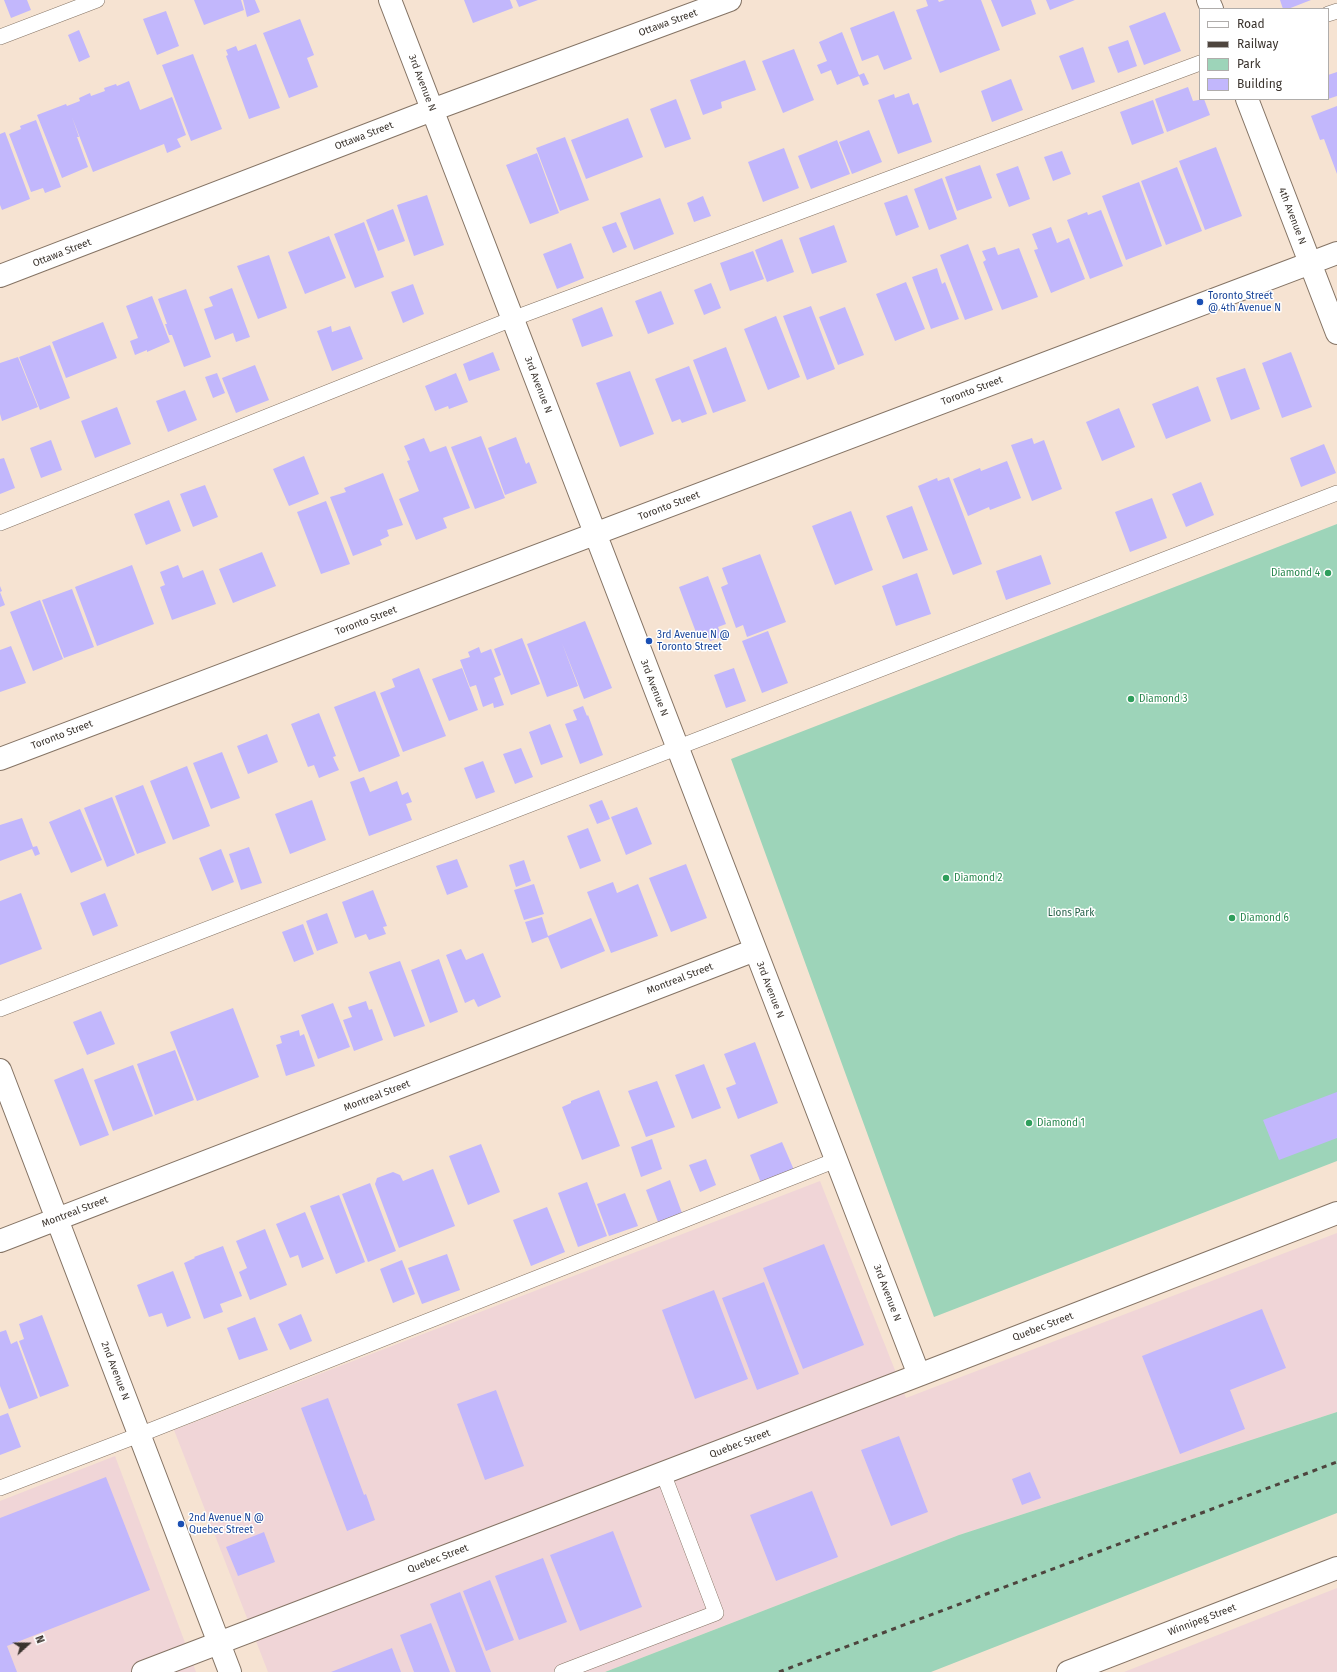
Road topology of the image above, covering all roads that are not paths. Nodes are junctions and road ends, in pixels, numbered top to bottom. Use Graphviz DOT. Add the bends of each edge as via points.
graph roads {
  1 [pos="97,0"];
  2 [pos="390,0"];
  3 [pos="730,0"];
  4 [pos="0,37"];
  5 [pos="1199,63"];
  6 [pos="1247,100"];
  7 [pos="432,110"];
  8 [pos="1337,253"];
  9 [pos="1310,263"];
  10 [pos="0,276"];
  11 [pos="512,319"];
  12 [pos="1337,333"];
  13 [pos="1337,493"];
  14 [pos="0,523"];
  15 [pos="595,534"];
  16 [pos="677,747"];
  17 [pos="0,759"];
  18 [pos="755,950"];
  19 [pos="0,1009"];
  20 [pos="0,1070"];
  21 [pos="836,1160"];
  22 [pos="1337,1213"];
  23 [pos="57,1219"];
  24 [pos="0,1241"];
  25 [pos="919,1375"];
  26 [pos="139,1435"];
  27 [pos="663,1473"];
  28 [pos="0,1488"];
  29 [pos="1337,1568"];
  30 [pos="219,1643"];
  31 [pos="142,1672"];
  32 [pos="230,1672"];
  33 [pos="562,1672"];
  34 [pos="1068,1672"];
  1 -- 4 [label="lane"];
  2 -- 7 [label="street, 3rd Avenue N"];
  3 -- 7 [label="street, Ottawa Street"];
  5 -- 11 [label="lane"];
  6 -- 9 [label="street, 4th Avenue N"];
  7 -- 10 [label="street, Ottawa Street"];
  7 -- 11 [label="street, 3rd Avenue N"];
  8 -- 9 [label="street, Toronto Street"];
  9 -- 12 [label="street, 4th Avenue N"];
  9 -- 15 [label="street, Toronto Street"];
  11 -- 14 [label="lane"];
  11 -- 15 [label="street, 3rd Avenue N"];
  13 -- 16 [label="lane"];
  15 -- 16 [label="street, 3rd Avenue N"];
  15 -- 17 [label="street, Toronto Street"];
  16 -- 18 [label="street, 3rd Avenue N"];
  16 -- 19 [label="lane"];
  18 -- 21 [label="street, 3rd Avenue N"];
  18 -- 23 [label="street, Montreal Street"];
  20 -- 23 [label="street, 2nd Avenue N"];
  21 -- 25 [label="street, 3rd Avenue N"];
  21 -- 26 [label="lane"];
  22 -- 25 [label="street, Quebec Street"];
  23 -- 24 [label="street, Montreal Street"];
  23 -- 26 [label="street, 2nd Avenue N"];
  25 -- 27 [label="street, Quebec Street"];
  26 -- 28 [label="lane"];
  26 -- 30 [label="street, 2nd Avenue N"];
  27 -- 30 [label="street, Quebec Street"];
  27 -- 33 [label="lane" via="716,1613"];
  29 -- 34 [label="street, Winnipeg Street"];
  30 -- 31 [label="street, Quebec Street"];
  30 -- 32 [label="street, 2nd Avenue N"];
}
